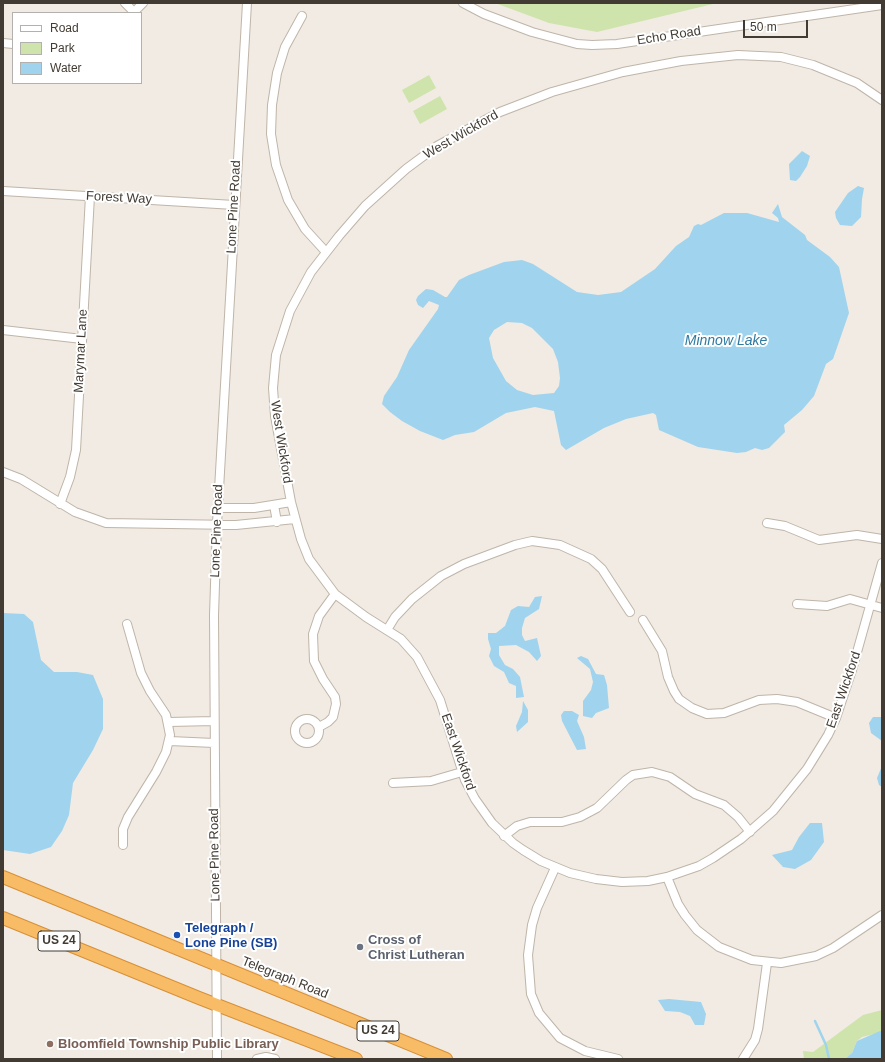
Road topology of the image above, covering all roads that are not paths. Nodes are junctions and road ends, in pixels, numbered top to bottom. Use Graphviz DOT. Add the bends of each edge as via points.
graph roads {
  1 [pos="125,3"];
  2 [pos="143,3"];
  3 [pos="247,3"];
  4 [pos="463,3"];
  5 [pos="879,5"];
  6 [pos="134,12"];
  7 [pos="302,16"];
  8 [pos="882,100"];
  9 [pos="3,191"];
  10 [pos="90,196"];
  11 [pos="234,205"];
  12 [pos="326,252"];
  13 [pos="3,330"];
  14 [pos="82,339"];
  15 [pos="3,472"];
  16 [pos="291,502"];
  17 [pos="60,504"];
  18 [pos="274,505"];
  19 [pos="218,508"];
  20 [pos="295,519"];
  21 [pos="277,522"];
  22 [pos="766,523"];
  23 [pos="217,524"];
  24 [pos="882,539"];
  25 [pos="882,563"];
  26 [pos="335,594"];
  27 [pos="797,604"];
  28 [pos="871,605"];
  29 [pos="882,608"];
  30 [pos="630,612"];
  31 [pos="643,620"];
  32 [pos="127,624"];
  33 [pos="387,630"];
  34 [pos="836,718"];
  35 [pos="169,722"];
  36 [pos="214,722"];
  37 [pos="319,727"];
  38 [pos="170,741"];
  39 [pos="214,743"];
  40 [pos="462,772"];
  41 [pos="393,783"];
  42 [pos="750,832"];
  43 [pos="504,836"];
  44 [pos="123,845"];
  45 [pos="555,868"];
  46 [pos="667,877"];
  47 [pos="6,882"];
  48 [pos="882,915"];
  49 [pos="3,918"];
  50 [pos="767,963"];
  51 [pos="216,965"];
  52 [pos="217,1005"];
  53 [pos="217,1059"];
  54 [pos="257,1059"];
  55 [pos="275,1059"];
  56 [pos="356,1059"];
  57 [pos="446,1059"];
  58 [pos="618,1059"];
  59 [pos="743,1059"];
  1 -- 6 [label="street"];
  2 -- 6 [label="street"];
  3 -- 11 [label="street, Lone Pine Road"];
  4 -- 5 [label="street, Echo Road" via="484,14 532,32 577,44 592,45 617,44"];
  7 -- 12 [label="street" via="285,47 277,73 271,134 276,166 288,200 305,229"];
  8 -- 12 [label="street, West Wickford" via="857,83 827,70 796,60 765,55 723,55 687,60 589,81 500,112 438,146 383,188 354,217"];
  9 -- 10 [label="street, Forest Way"];
  10 -- 11 [label="street, Forest Way"];
  10 -- 14 [label="street, Marymar Lane"];
  11 -- 19 [label="street, Lone Pine Road"];
  12 -- 16 [label="street, West Wickford" via="294,302 280,338 274,371 275,416"];
  13 -- 14 [label="street"];
  14 -- 17 [label="street, Marymar Lane" via="76,450 70,478"];
  15 -- 17 [label="street" via="21,479"];
  16 -- 18 [label="street"];
  16 -- 20 [label="street, East Wickford"];
  17 -- 23 [label="street" via="106,523"];
  18 -- 19 [label="street"];
  18 -- 21 [label="street"];
  19 -- 23 [label="street, Lone Pine Road"];
  20 -- 21 [label="street"];
  20 -- 26 [label="street, East Wickford" via="300,539 309,558"];
  21 -- 23 [label="street" via="254,525"];
  22 -- 24 [label="street" via="785,526 819,540 856,535"];
  23 -- 36 [label="street, Lone Pine Road"];
  25 -- 28 [label="street"];
  26 -- 33 [label="street, East Wickford"];
  26 -- 37 [label="street" via="319,616 313,634 314,661 335,697 336,704 332,717"];
  27 -- 28 [label="street" via="827,606 850,600"];
  28 -- 29 [label="street"];
  28 -- 34 [label="street, East Wickford"];
  30 -- 33 [label="street" via="602,569 591,559 571,548 532,541 464,564 441,576 412,599"];
  31 -- 34 [label="street" via="662,651 674,691 678,698 692,708 707,714 724,713 759,700 778,699 797,702"];
  32 -- 35 [label="street" via="145,681"];
  33 -- 40 [label="street, East Wickford" via="410,648 426,671 440,700"];
  34 -- 42 [label="street, East Wickford" via="817,755 797,783 773,811"];
  35 -- 36 [label="street"];
  35 -- 38 [label="street"];
  36 -- 39 [label="street, Lone Pine Road"];
  38 -- 39 [label="street"];
  38 -- 44 [label="street" via="153,778 128,817 123,829"];
  39 -- 51 [label="street, Lone Pine Road"];
  40 -- 41 [label="street" via="431,781"];
  40 -- 43 [label="street, East Wickford" via="483,811"];
  42 -- 43 [label="street" via="724,805 695,794 670,776 652,772 633,775 597,808 580,817 562,822 530,822 517,826"];
  42 -- 46 [label="street, East Wickford" via="699,866"];
  43 -- 45 [label="street, East Wickford"];
  45 -- 46 [label="street, East Wickford" via="610,881 648,881"];
  45 -- 58 [label="street" via="539,902 532,925 528,955 531,994 539,1013 560,1038 585,1051"];
  46 -- 50 [label="street" via="685,916 704,936 729,952"];
  47 -- 51 [label="highway, Telegraph Road / US 24"];
  48 -- 50 [label="street" via="824,952 797,961"];
  49 -- 52 [label="highway, US 24"];
  50 -- 59 [label="street" via="758,1029 755,1040"];
  51 -- 52 [label="street, Lone Pine Road"];
  51 -- 57 [label="highway, Telegraph Road / US 24"];
  52 -- 53 [label="street, Lone Pine Road"];
  52 -- 56 [label="highway, US 24"];
  54 -- 55 [label="street"];
}
